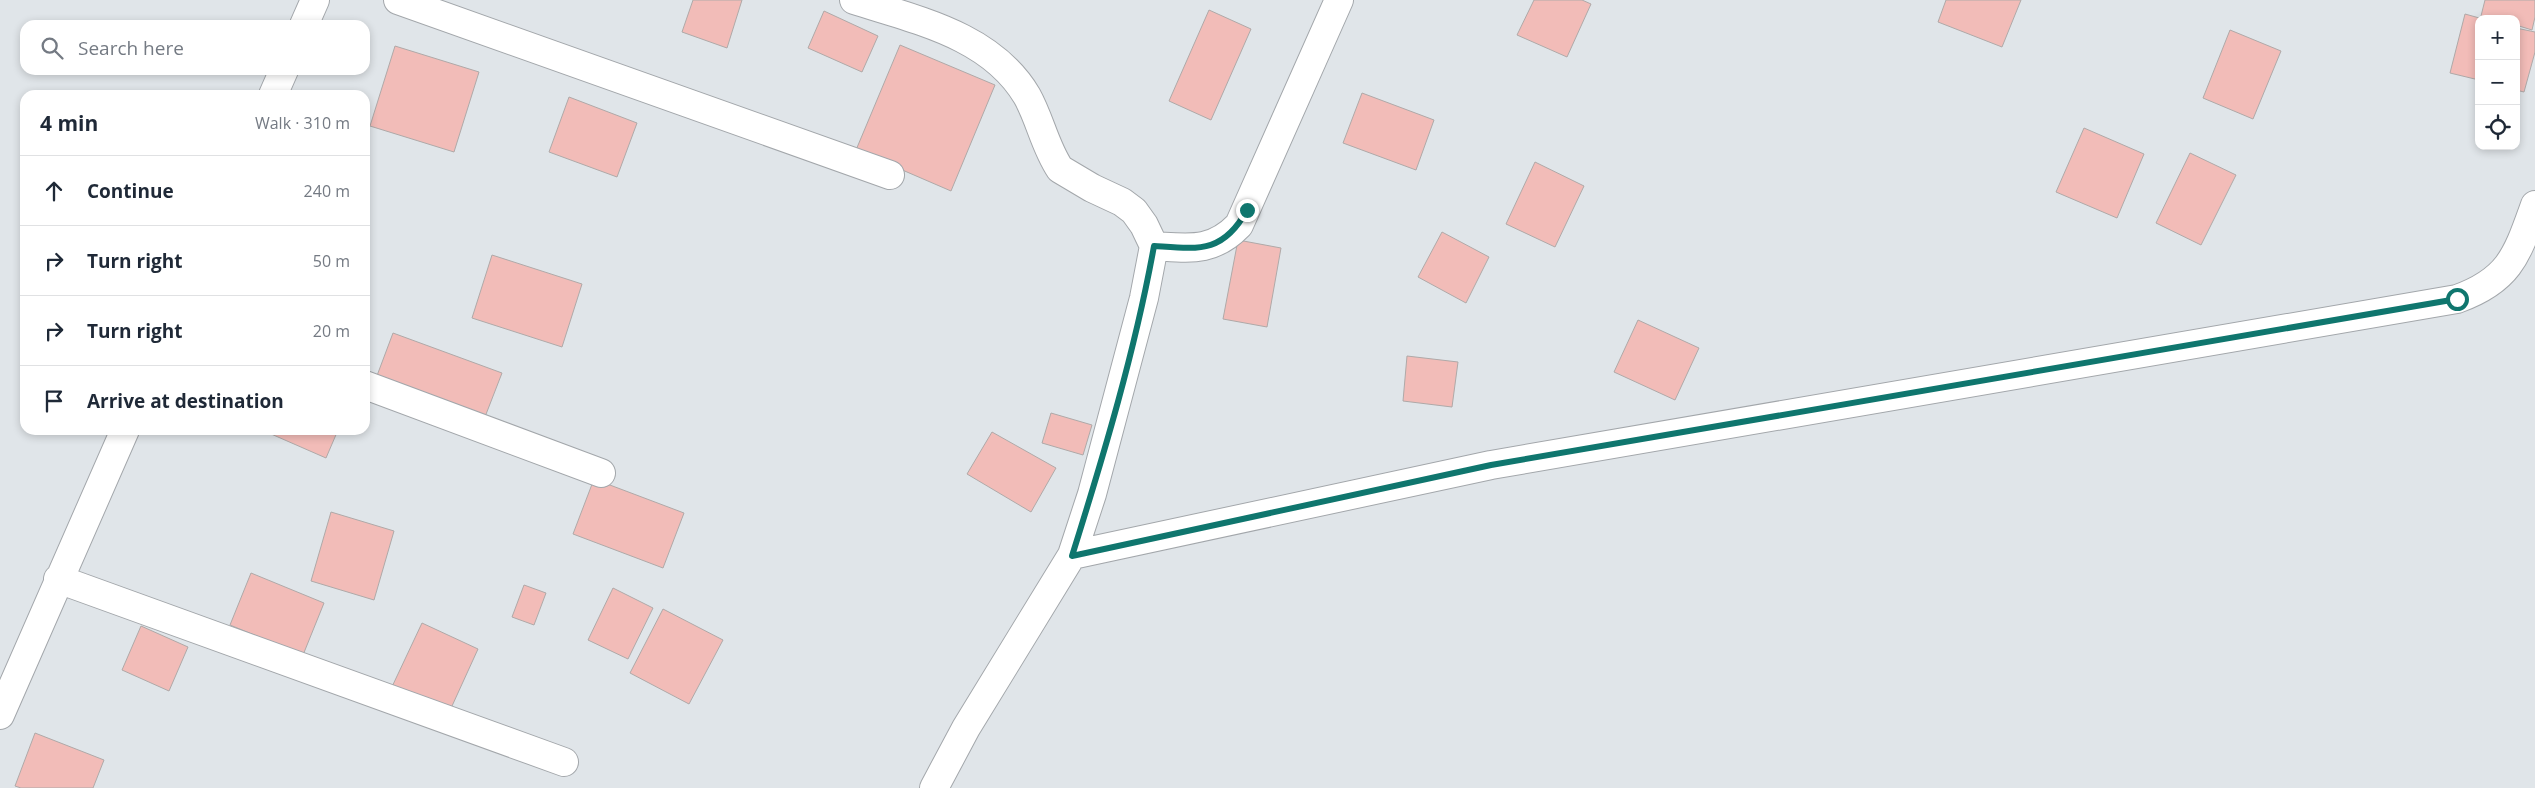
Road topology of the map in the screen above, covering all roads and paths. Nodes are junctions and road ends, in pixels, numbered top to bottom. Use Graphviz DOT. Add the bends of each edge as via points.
graph roads {
  1 [pos="315,0"];
  2 [pos="398,0"];
  3 [pos="854,0"];
  4 [pos="1339,0"];
  5 [pos="306,20"];
  6 [pos="282,75"];
  7 [pos="275,90"];
  8 [pos="890,175"];
  9 [pos="2535,205"];
  10 [pos="1154,246"];
  11 [pos="370,387"];
  12 [pos="123,435"];
  13 [pos="601,473"];
  14 [pos="1072,556"];
  15 [pos="58,580"];
  16 [pos="0,715"];
  17 [pos="564,762"];
  18 [pos="934,788"];
  1 -- 5 [label="street"];
  2 -- 8 [label="street"];
  3 -- 10 [label="street" via="938,27 993,57 1026,94 1052,158 1060,169 1134,211"];
  4 -- 10 [label="street" via="1239,225 1226,238 1211,246 1192,249"];
  6 -- 7 [label="street"];
  9 -- 14 [label="street" via="2521,245 2509,265 2488,286 2457,299 1491,465"];
  10 -- 14 [label="street" via="1144,298 1092,494"];
  11 -- 13 [label="street"];
  12 -- 15 [label="street"];
  14 -- 18 [label="street" via="966,728"];
  15 -- 16 [label="street"];
  15 -- 17 [label="street"];
}
